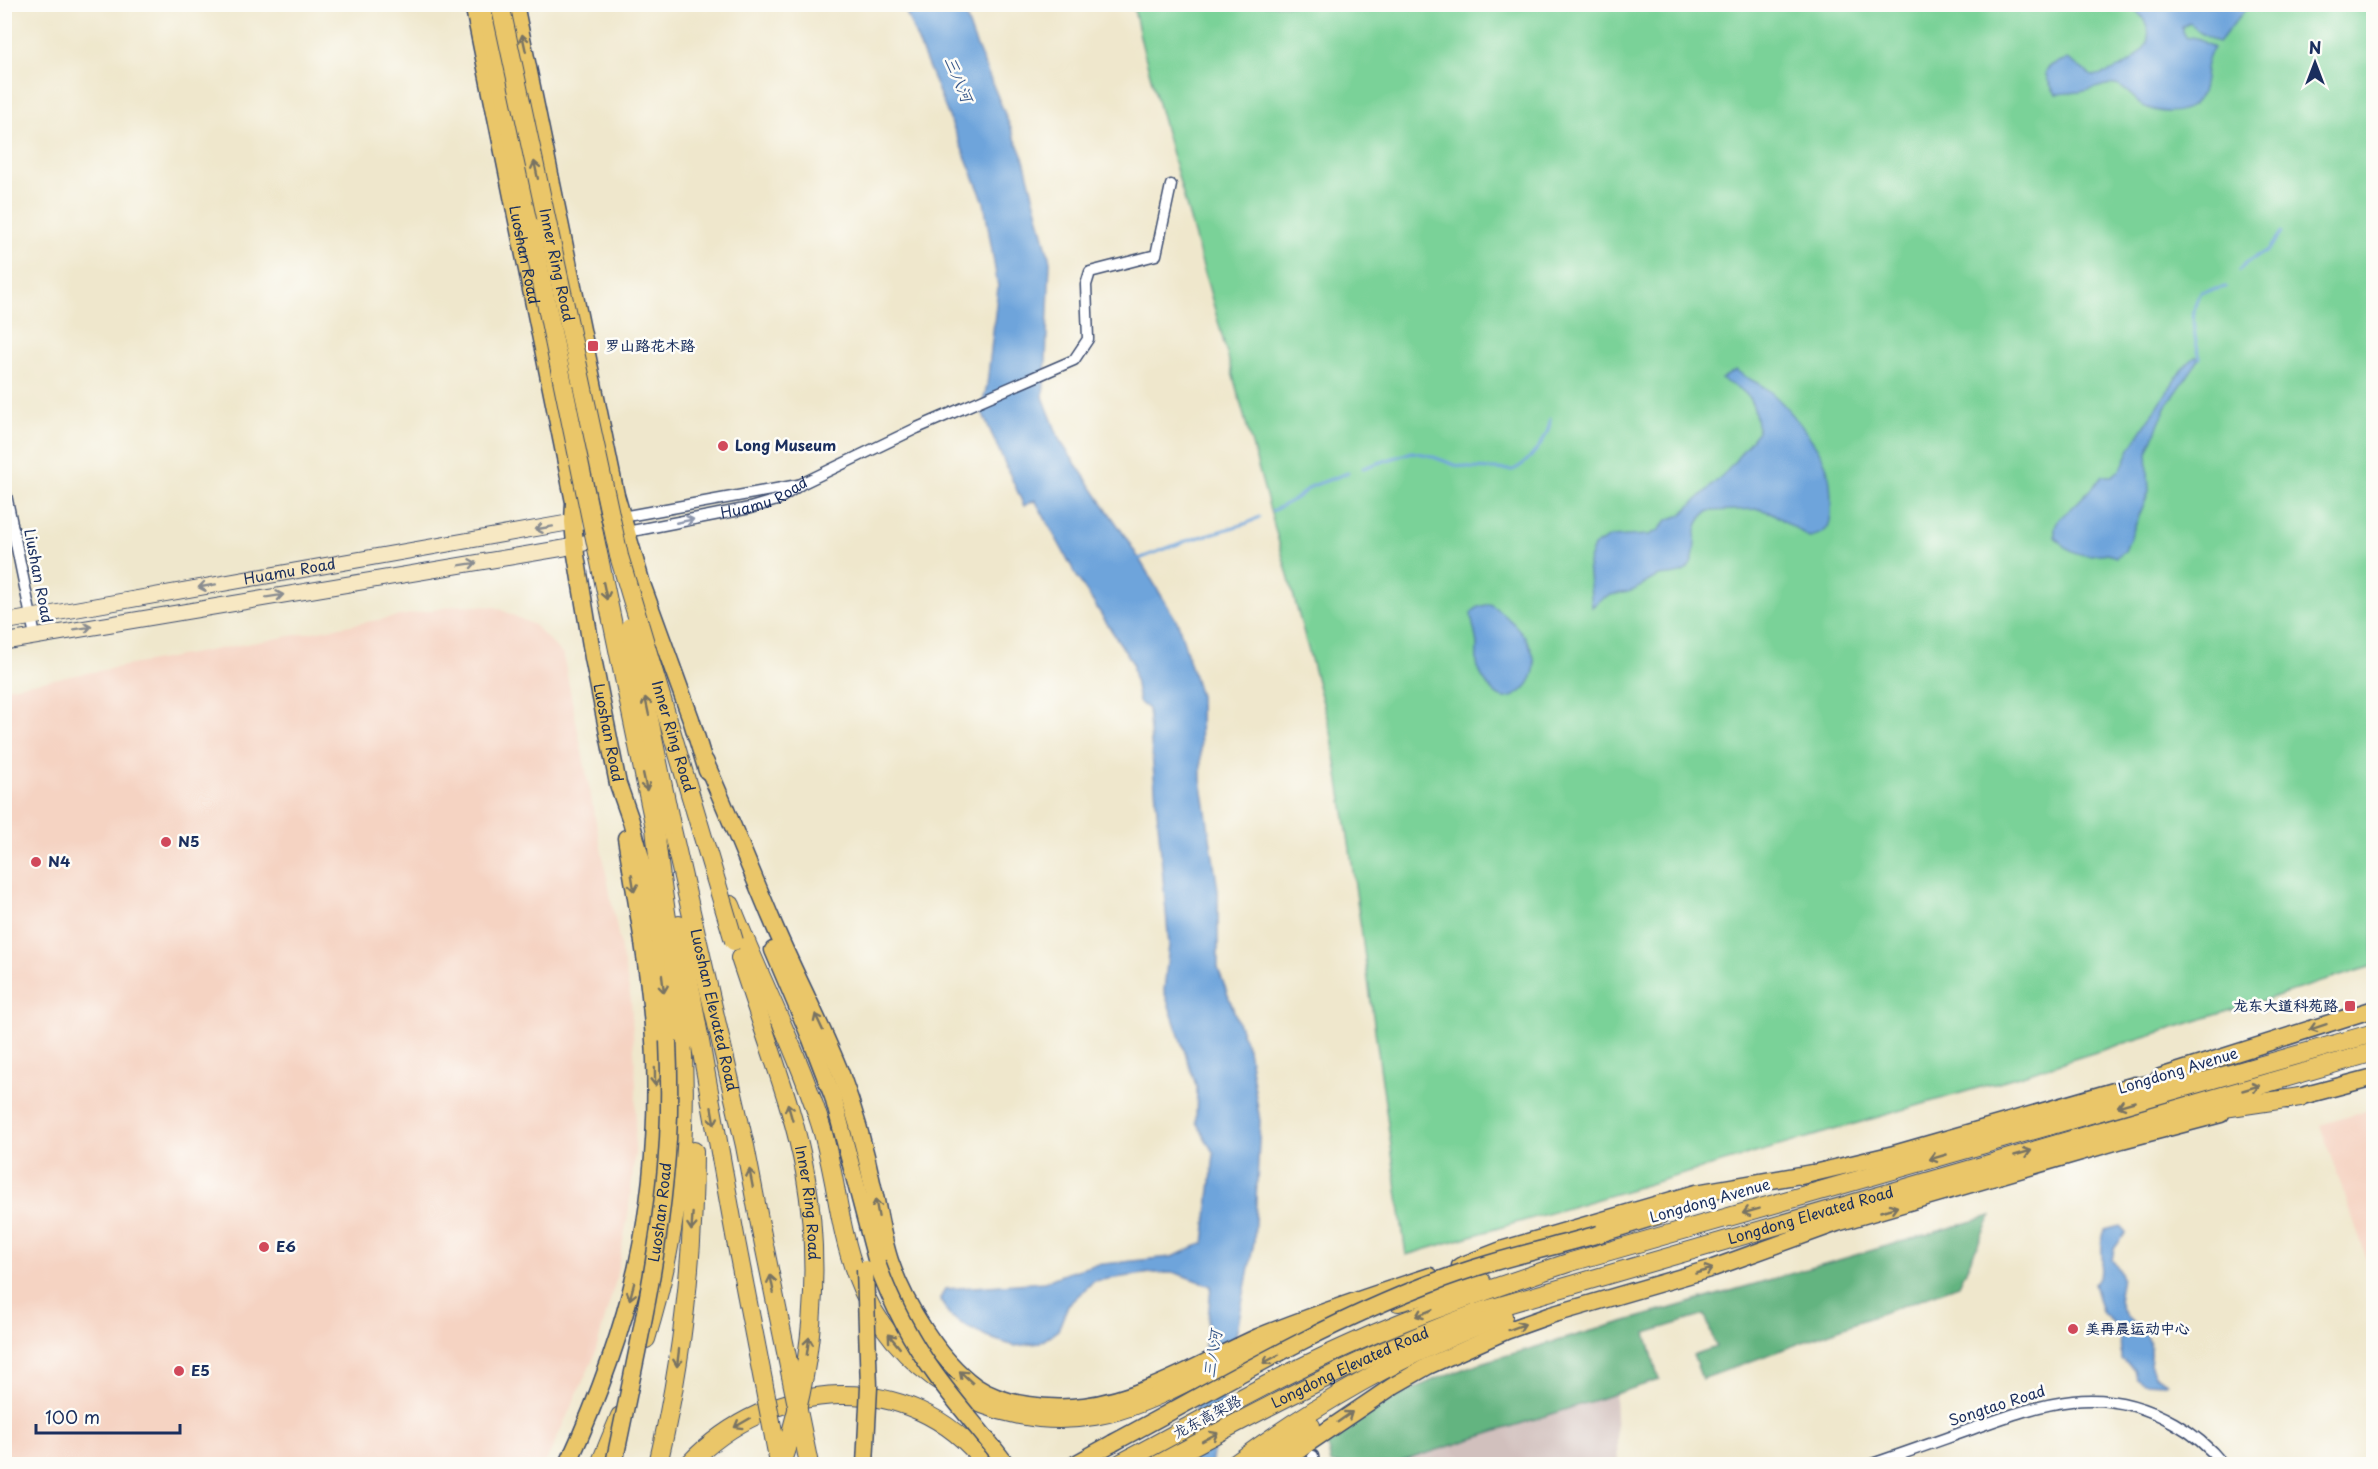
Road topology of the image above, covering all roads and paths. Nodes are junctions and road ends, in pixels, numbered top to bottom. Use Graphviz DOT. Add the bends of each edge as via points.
graph roads {
  1 [pos="473,4"];
  2 [pos="486,4"];
  3 [pos="500,4"];
  4 [pos="516,4"];
  5 [pos="1171,185"];
  6 [pos="801,484"];
  7 [pos="4,485"];
  8 [pos="573,522"];
  9 [pos="625,525"];
  10 [pos="582,543"];
  11 [pos="619,556"];
  12 [pos="642,584"];
  13 [pos="31,617"];
  14 [pos="4,622"];
  15 [pos="35,636"];
  16 [pos="4,642"];
  17 [pos="705,761"];
  18 [pos="618,784"];
  19 [pos="697,820"];
  20 [pos="663,826"];
  21 [pos="692,996"];
  22 [pos="2373,1009"];
  23 [pos="2373,1033"];
  24 [pos="2373,1052"];
  25 [pos="2284,1059"];
  26 [pos="2306,1062"];
  27 [pos="2373,1077"];
  28 [pos="2124,1089"];
  29 [pos="2300,1097"];
  30 [pos="2134,1121"];
  31 [pos="849,1160"];
  32 [pos="1812,1173"];
  33 [pos="1665,1257"];
  34 [pos="1571,1262"];
  35 [pos="1263,1386"];
  36 [pos="1139,1397"];
  37 [pos="1261,1410"];
  38 [pos="1257,1460"];
  39 [pos="568,1464"];
  40 [pos="600,1464"];
  41 [pos="614,1464"];
  42 [pos="658,1464"];
  43 [pos="689,1464"];
  44 [pos="780,1464"];
  45 [pos="809,1464"];
  46 [pos="865,1464"];
  47 [pos="986,1464"];
  48 [pos="1006,1464"];
  49 [pos="1075,1464"];
  50 [pos="1119,1464"];
  51 [pos="1159,1464"];
  52 [pos="1235,1464"];
  53 [pos="1281,1464"];
  54 [pos="1872,1464"];
  55 [pos="2223,1464"];
  1 -- 8 [label="main road, Luoshan Road" via="574,502"];
  2 -- 20 [label="highway, Inner Ring Road, one-way, bridge"];
  11 -- 3 [label="highway, Inner Ring Road, one-way, bridge"];
  9 -- 4 [label="main road, one-way"];
  5 -- 6 [label="street" via="1156,255 1090,272 1086,285 1088,339 1074,360 967,405"];
  6 -- 9 [label="street, Huamu Road"];
  9 -- 6 [label="street, Huamu Road, one-way" via="750,508 777,500"];
  7 -- 13 [label="street, Liushan Road"];
  8 -- 9 [label="main road, Huamu Road"];
  8 -- 10 [label="main road, Luoshan Road"];
  8 -- 13 [label="main road, Huamu Road, one-way"];
  9 -- 10 [label="main road, Huamu Road"];
  9 -- 12 [label="main road"];
  10 -- 12 [label="main road"];
  15 -- 10 [label="main road, Huamu Road, one-way"];
  10 -- 18 [label="main road, Luoshan Road" via="593,658"];
  11 -- 19 [label="highway, Inner Ring Road, bridge"];
  20 -- 11 [label="highway, Luoshan Elevated Road, one-way, bridge"];
  12 -- 17 [label="main road"];
  13 -- 14 [label="main road, Huamu Road"];
  13 -- 15 [label="street, Liushan Road"];
  15 -- 16 [label="main road, Huamu Road"];
  17 -- 31 [label="main road" via="743,878 824,1070"];
  36 -- 17 [label="main road, one-way" via="1051,1407 995,1396 974,1385 926,1331 911,1308 884,1243 863,1141 841,1075"];
  18 -- 39 [label="main road, one-way" via="652,1019 652,1166 644,1238 626,1313 604,1380"];
  18 -- 41 [label="main road, Luoshan Road, one-way, bridge" via="646,876 659,950 668,1041 669,1128 647,1305"];
  36 -- 19 [label="highway, one-way, bridge" via="1092,1416 1025,1416 964,1397 922,1369 883,1328 863,1292 850,1254 829,1155 804,1078"];
  44 -- 19 [label="highway, Inner Ring Road, one-way, bridge" via="794,1420 809,1340 813,1259 809,1202 790,1111"];
  20 -- 21 [label="highway, Luoshan Elevated Road"];
  20 -- 40 [label="highway, Inner Ring Road" via="660,881 681,1022 683,1154 661,1285 631,1385"];
  45 -- 20 [label="highway, Luoshan Elevated Road, one-way, bridge" via="742,1134"];
  21 -- 42 [label="highway, one-way" via="694,1170 687,1279 676,1369"];
  21 -- 44 [label="highway, Luoshan Elevated Road, one-way, bridge"];
  22 -- 28 [label="main road, Longdong Avenue, one-way"];
  23 -- 26 [label="highway, Longdong Elevated Road"];
  24 -- 26 [label="highway, Longdong Elevated Road"];
  25 -- 26 [label="highway, Longdong Elevated Road"];
  25 -- 28 [label="highway"];
  25 -- 34 [label="highway, Longdong Elevated Road, one-way"];
  30 -- 26 [label="highway, Longdong Elevated Road, one-way"];
  27 -- 29 [label="main road"];
  28 -- 32 [label="main road, Longdong Avenue"];
  29 -- 30 [label="highway"];
  53 -- 29 [label="main road, one-way" via="1402,1381 1463,1349 1551,1315 1713,1268 1837,1223 2205,1118"];
  33 -- 30 [label="highway, Longdong Elevated Road, one-way"];
  31 -- 46 [label="main road, bridge" via="866,1295"];
  31 -- 48 [label="main road, bridge" via="877,1263 895,1308 934,1373"];
  32 -- 36 [label="main road" via="1696,1193 1504,1249 1256,1338"];
  32 -- 49 [label="main road, Longdong Avenue, one-way, bridge" via="1467,1270 1399,1296 1294,1347"];
  33 -- 37 [label="highway, Longdong Elevated Road" via="1439,1327 1357,1361"];
  33 -- 38 [label="highway" via="1500,1317 1388,1369"];
  34 -- 35 [label="highway, Longdong Elevated Road, one-way" via="1400,1322"];
  34 -- 36 [label="highway" via="1406,1300 1277,1342"];
  35 -- 50 [label="highway, 龙东高架路"];
  51 -- 37 [label="highway, 龙东高架路, one-way"];
  38 -- 52 [label="highway"];
  47 -- 43 [label="highway, one-way" via="959,1434 938,1420 880,1398 850,1395 816,1396 751,1417 725,1432"];
  54 -- 55 [label="street, Songtao Road" via="2029,1408 2084,1399 2135,1405 2162,1416 2184,1428"];
}
